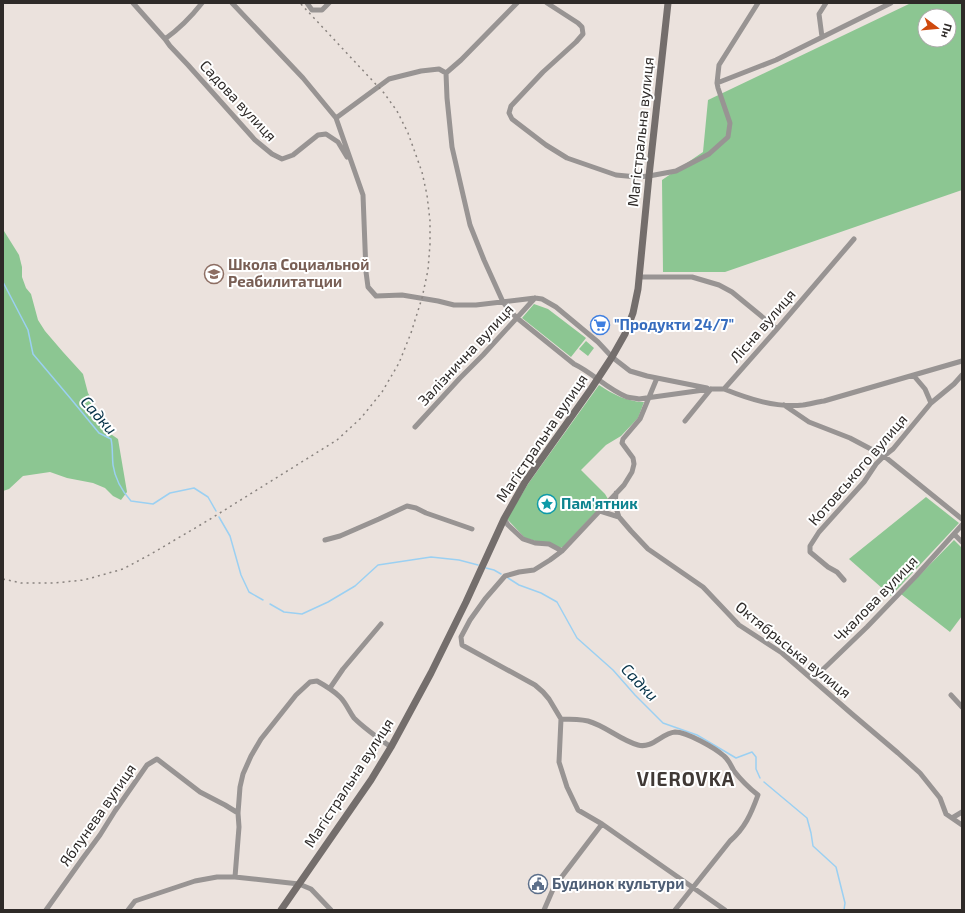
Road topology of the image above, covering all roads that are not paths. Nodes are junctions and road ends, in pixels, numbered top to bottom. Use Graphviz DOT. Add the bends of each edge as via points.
graph roads {
  1 [pos="133,3"];
  2 [pos="202,3"];
  3 [pos="232,3"];
  4 [pos="308,3"];
  5 [pos="329,3"];
  6 [pos="517,3"];
  7 [pos="547,3"];
  8 [pos="668,3"];
  9 [pos="758,3"];
  10 [pos="826,3"];
  11 [pos="891,3"];
  12 [pos="822,37"];
  13 [pos="165,39"];
  14 [pos="446,72"];
  15 [pos="717,83"];
  16 [pos="336,118"];
  17 [pos="353,166"];
  18 [pos="649,176"];
  19 [pos="854,239"];
  20 [pos="639,276"];
  21 [pos="535,298"];
  22 [pos="502,302"];
  23 [pos="516,318"];
  24 [pos="777,329"];
  25 [pos="612,357"];
  26 [pos="962,361"];
  27 [pos="962,375"];
  28 [pos="914,376"];
  29 [pos="657,378"];
  30 [pos="711,389"];
  31 [pos="724,389"];
  32 [pos="650,398"];
  33 [pos="931,403"];
  34 [pos="783,404"];
  35 [pos="685,421"];
  36 [pos="415,427"];
  37 [pos="884,456"];
  38 [pos="616,494"];
  39 [pos="600,511"];
  40 [pos="619,517"];
  41 [pos="504,519"];
  42 [pos="962,519"];
  43 [pos="962,525"];
  44 [pos="472,529"];
  45 [pos="954,534"];
  46 [pos="325,540"];
  47 [pos="962,542"];
  48 [pos="562,551"];
  49 [pos="844,580"];
  50 [pos="382,624"];
  51 [pos="813,679"];
  52 [pos="330,688"];
  53 [pos="951,695"];
  54 [pos="962,707"];
  55 [pos="561,719"];
  56 [pos="391,747"];
  57 [pos="962,812"];
  58 [pos="238,813"];
  59 [pos="952,818"];
  60 [pos="602,824"];
  61 [pos="962,825"];
  62 [pos="235,877"];
  63 [pos="299,884"];
  64 [pos="693,888"];
  65 [pos="46,910"];
  66 [pos="128,910"];
  67 [pos="281,910"];
  68 [pos="331,910"];
  69 [pos="544,910"];
  70 [pos="675,910"];
  71 [pos="725,910"];
  1 -- 13 [label="street, Садова вулиця"];
  2 -- 13 [label="street"];
  3 -- 16 [label="street" via="303,78"];
  4 -- 5 [label="street" via="312,10 322,10"];
  6 -- 14 [label="street"];
  7 -- 18 [label="street" via="578,23 583,34 511,106 509,113 517,122 567,158 616,175"];
  8 -- 18 [label="main road, Магістральна вулиця"];
  9 -- 15 [label="street" via="719,65"];
  10 -- 12 [label="street" via="819,14"];
  11 -- 12 [label="street"];
  12 -- 15 [label="street" via="776,60"];
  13 -- 17 [label="street, Садова вулиця" via="255,140 272,154 282,159 293,155 318,135 326,134 338,142"];
  14 -- 16 [label="street" via="439,69 421,71 388,79"];
  14 -- 22 [label="street" via="452,147 470,225"];
  15 -- 18 [label="street" via="730,123 728,137 709,154 676,171"];
  16 -- 17 [label="street"];
  17 -- 22 [label="street" via="363,195 368,287 376,296 402,295 454,305"];
  18 -- 20 [label="main road, Магістральна вулиця"];
  19 -- 24 [label="street, Лісна вулиця"];
  20 -- 24 [label="street" via="692,277 719,285 732,292"];
  20 -- 25 [label="main road, Магістральна вулиця" via="633,313"];
  21 -- 22 [label="street"];
  21 -- 23 [label="street, Залізнична вулиця"];
  21 -- 25 [label="street" via="556,307"];
  22 -- 23 [label="street"];
  23 -- 32 [label="street" via="609,388 628,397"];
  23 -- 36 [label="street, Залізнична вулиця"];
  24 -- 31 [label="street, Лісна вулиця"];
  25 -- 29 [label="street" via="630,370"];
  25 -- 41 [label="main road, Магістральна вулиця" via="525,482"];
  26 -- 28 [label="street"];
  27 -- 33 [label="street, Котовського вулиця"];
  28 -- 33 [label="street"];
  28 -- 34 [label="street" via="824,401 803,405"];
  29 -- 30 [label="street"];
  29 -- 32 [label="street"];
  30 -- 31 [label="street"];
  30 -- 32 [label="street"];
  30 -- 35 [label="street"];
  31 -- 34 [label="street" via="764,402"];
  32 -- 38 [label="street" via="640,419 622,441 634,464 632,472"];
  33 -- 37 [label="street, Котовського вулиця" via="893,449"];
  34 -- 37 [label="street" via="809,422 850,438"];
  37 -- 42 [label="street"];
  37 -- 49 [label="street, Котовського вулиця" via="810,546 810,552"];
  38 -- 39 [label="street"];
  38 -- 40 [label="street" via="615,505"];
  39 -- 40 [label="street"];
  39 -- 48 [label="street"];
  40 -- 51 [label="street, Октябрьська вулиця" via="648,549 702,587 739,625 782,652"];
  41 -- 48 [label="street" via="523,539 549,544"];
  41 -- 56 [label="main road, Магістральна вулиця" via="431,673"];
  43 -- 45 [label="street, Чкалова вулиця"];
  44 -- 46 [label="street" via="407,506 340,536"];
  45 -- 47 [label="street"];
  45 -- 51 [label="street, Чкалова вулиця" via="916,576"];
  48 -- 55 [label="street" via="534,570 505,576 485,599 461,637 462,645 535,685 543,692"];
  50 -- 52 [label="street"];
  51 -- 59 [label="street, Октябрьська вулиця" via="920,773 940,798 946,814"];
  52 -- 56 [label="street" via="341,698 355,718"];
  52 -- 58 [label="street" via="318,681 310,682 296,695 261,739 242,774"];
  53 -- 54 [label="street"];
  55 -- 60 [label="street" via="559,762 567,787 578,810"];
  55 -- 64 [label="street" via="590,721 640,746 674,732 686,734 723,755 739,778 758,795 744,827"];
  56 -- 63 [label="main road, Магістральна вулиця"];
  57 -- 59 [label="street"];
  58 -- 62 [label="street"];
  58 -- 65 [label="street, Яблунева вулиця" via="200,792 157,759 147,765"];
  59 -- 61 [label="street, Октябрьська вулиця"];
  60 -- 64 [label="street"];
  60 -- 69 [label="street" via="554,887"];
  62 -- 63 [label="street"];
  62 -- 66 [label="street" via="196,881 135,901"];
  63 -- 67 [label="main road, Магістральна вулиця"];
  63 -- 68 [label="street" via="311,889"];
  64 -- 70 [label="street"];
  64 -- 71 [label="street"];
}
